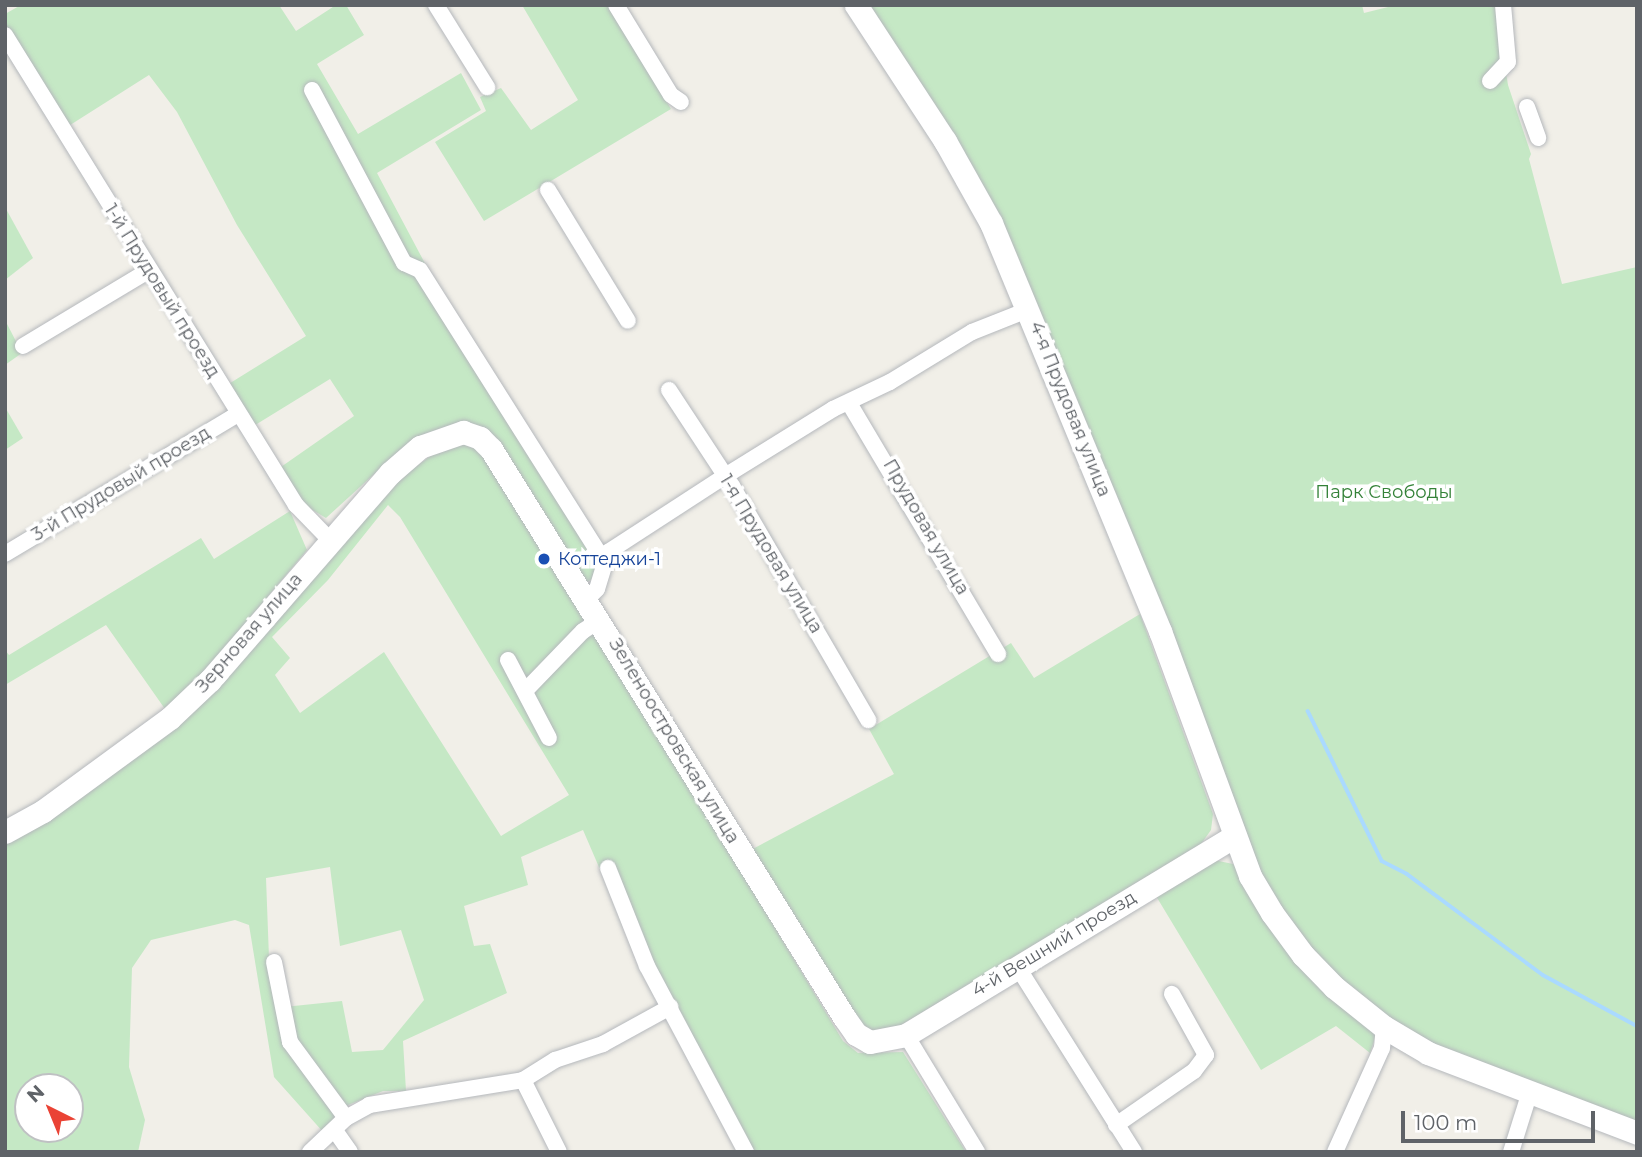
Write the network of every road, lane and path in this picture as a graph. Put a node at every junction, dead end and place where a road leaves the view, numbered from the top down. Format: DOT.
graph roads {
  1 [pos="436,5"];
  2 [pos="616,5"];
  3 [pos="856,5"];
  4 [pos="1503,5"];
  5 [pos="5,35"];
  6 [pos="1490,81"];
  7 [pos="487,87"];
  8 [pos="312,90"];
  9 [pos="681,102"];
  10 [pos="1527,107"];
  11 [pos="1538,138"];
  12 [pos="548,190"];
  13 [pos="148,271"];
  14 [pos="1030,309"];
  15 [pos="628,321"];
  16 [pos="23,346"];
  17 [pos="669,390"];
  18 [pos="849,403"];
  19 [pos="237,414"];
  20 [pos="480,438"];
  21 [pos="725,476"];
  22 [pos="329,540"];
  23 [pos="5,554"];
  24 [pos="603,560"];
  25 [pos="587,599"];
  26 [pos="600,620"];
  27 [pos="998,654"];
  28 [pos="508,660"];
  29 [pos="525,691"];
  30 [pos="868,720"];
  31 [pos="549,737"];
  32 [pos="5,832"];
  33 [pos="1234,836"];
  34 [pos="608,868"];
  35 [pos="274,962"];
  36 [pos="1017,966"];
  37 [pos="1172,994"];
  38 [pos="670,1007"];
  39 [pos="1384,1027"];
  40 [pos="906,1035"];
  41 [pos="870,1042"];
  42 [pos="523,1080"];
  43 [pos="1530,1095"];
  44 [pos="346,1118"];
  45 [pos="1116,1125"];
  46 [pos="336,1132"];
  47 [pos="1637,1133"];
  48 [pos="310,1152"];
  49 [pos="350,1152"];
  50 [pos="559,1152"];
  51 [pos="746,1152"];
  52 [pos="977,1152"];
  53 [pos="1134,1152"];
  54 [pos="1335,1152"];
  55 [pos="1511,1152"];
  1 -- 7 [label="street"];
  2 -- 9 [label="street"];
  3 -- 14 [label="street, 4-я Прудовая улица"];
  4 -- 6 [label="street"];
  5 -- 13 [label="street, 1-й Прудовый проезд"];
  8 -- 24 [label="street"];
  10 -- 11 [label="street"];
  12 -- 15 [label="street"];
  13 -- 16 [label="street"];
  13 -- 19 [label="street, 1-й Прудовый проезд"];
  14 -- 18 [label="street"];
  14 -- 33 [label="street, 4-я Прудовая улица"];
  17 -- 21 [label="street, 1-я Прудовая улица"];
  18 -- 21 [label="street"];
  18 -- 27 [label="street, Прудовая улица"];
  19 -- 22 [label="street, 1-й Прудовый проезд"];
  19 -- 23 [label="street, 3-й Прудовый проезд"];
  20 -- 22 [label="street, Зерновая улица"];
  20 -- 25 [label="street, Зеленоостровская улица"];
  21 -- 24 [label="street"];
  21 -- 30 [label="street, 1-я Прудовая улица"];
  22 -- 32 [label="street, Зерновая улица"];
  24 -- 25 [label="street"];
  25 -- 26 [label="street, Зеленоостровская улица"];
  26 -- 29 [label="street"];
  26 -- 41 [label="street, Зеленоостровская улица"];
  28 -- 29 [label="street"];
  29 -- 31 [label="street"];
  33 -- 36 [label="street, 4-й Вешний проезд"];
  33 -- 39 [label="street"];
  34 -- 38 [label="street"];
  35 -- 44 [label="street"];
  36 -- 40 [label="street, 4-й Вешний проезд"];
  36 -- 45 [label="street"];
  37 -- 45 [label="street"];
  38 -- 42 [label="street"];
  38 -- 51 [label="street"];
  39 -- 43 [label="street"];
  39 -- 54 [label="street"];
  40 -- 41 [label="street, 4-й Вешний проезд"];
  40 -- 52 [label="street"];
  42 -- 44 [label="street"];
  42 -- 50 [label="street"];
  43 -- 47 [label="street"];
  43 -- 55 [label="street"];
  44 -- 46 [label="street"];
  45 -- 53 [label="street"];
  46 -- 48 [label="street"];
  46 -- 49 [label="street"];
}
